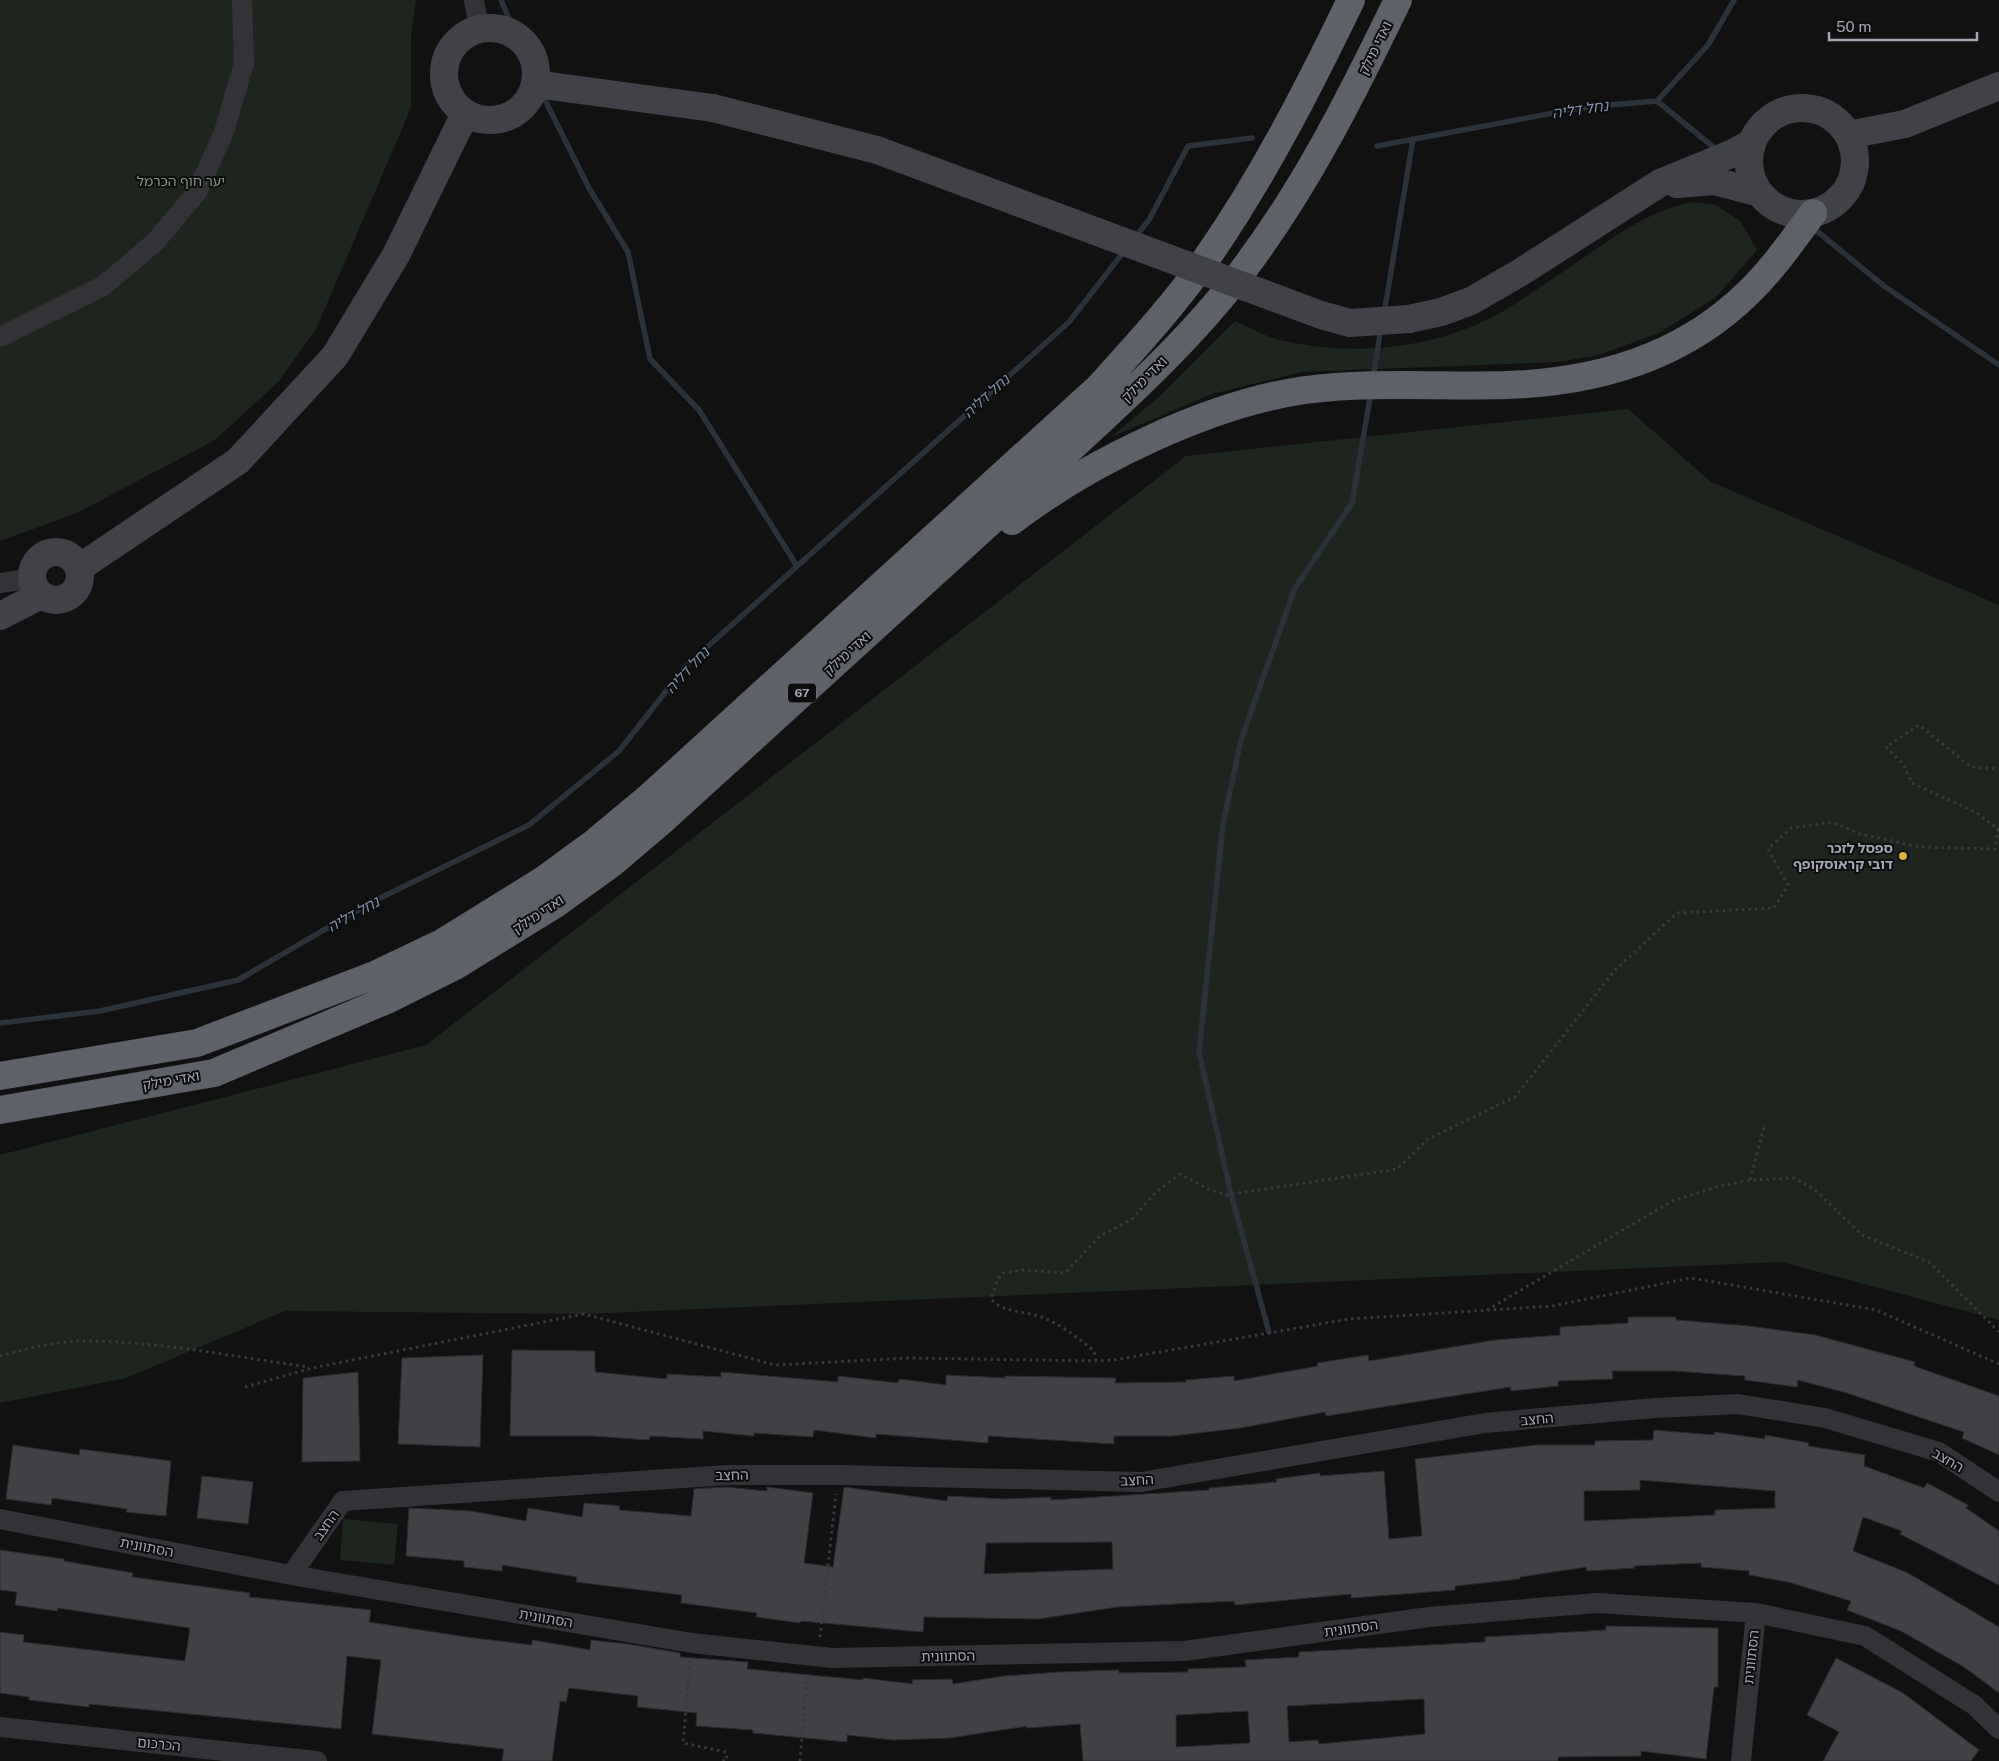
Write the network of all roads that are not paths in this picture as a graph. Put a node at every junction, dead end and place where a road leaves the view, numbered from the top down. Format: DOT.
graph roads {
  1 [pos="242,0"];
  2 [pos="474,0"];
  3 [pos="1351,0"];
  4 [pos="1398,0"];
  5 [pos="479,28"];
  6 [pos="535,84"];
  7 [pos="1999,86"];
  8 [pos="464,114"];
  9 [pos="1905,124"];
  10 [pos="1848,135"];
  11 [pos="1752,143"];
  12 [pos="1855,162"];
  13 [pos="1760,193"];
  14 [pos="1636,199"];
  15 [pos="1813,213"];
  16 [pos="0,337"];
  17 [pos="79,568"];
  18 [pos="0,583"];
  19 [pos="36,587"];
  20 [pos="0,616"];
  21 [pos="884,619"];
  22 [pos="0,1076"];
  23 [pos="0,1110"];
  24 [pos="1999,1492"];
  25 [pos="0,1519"];
  26 [pos="290,1575"];
  27 [pos="1756,1613"];
  28 [pos="0,1727"];
  29 [pos="1999,1730"];
  30 [pos="317,1761"];
  31 [pos="1741,1761"];
  1 -- 16 [label="street"];
  2 -- 5 [label="street"];
  3 -- 22 [label="highway, ואדי מילק / 67"];
  4 -- 21 [label="highway, ואדי מילק / 67"];
  5 -- 6 [label="street"];
  5 -- 8 [label="street"];
  6 -- 8 [label="street"];
  6 -- 14 [label="street, bridge"];
  7 -- 9 [label="street"];
  8 -- 17 [label="street"];
  9 -- 10 [label="street"];
  9 -- 12 [label="street"];
  10 -- 11 [label="street"];
  10 -- 12 [label="street"];
  11 -- 13 [label="street"];
  11 -- 14 [label="street"];
  12 -- 15 [label="street"];
  13 -- 14 [label="street"];
  13 -- 15 [label="street"];
  15 -- 21 [label="highway"];
  17 -- 19 [label="street"];
  17 -- 19 [label="street"];
  18 -- 19 [label="street"];
  19 -- 20 [label="street"];
  21 -- 23 [label="highway, ואדי מילק / 67"];
  24 -- 26 [label="street, החצב"];
  25 -- 26 [label="street, הסתוונית"];
  26 -- 27 [label="street, הסתוונית"];
  27 -- 29 [label="street"];
  27 -- 31 [label="street, הסתוונית"];
  28 -- 30 [label="street, הכרכום"];
}
